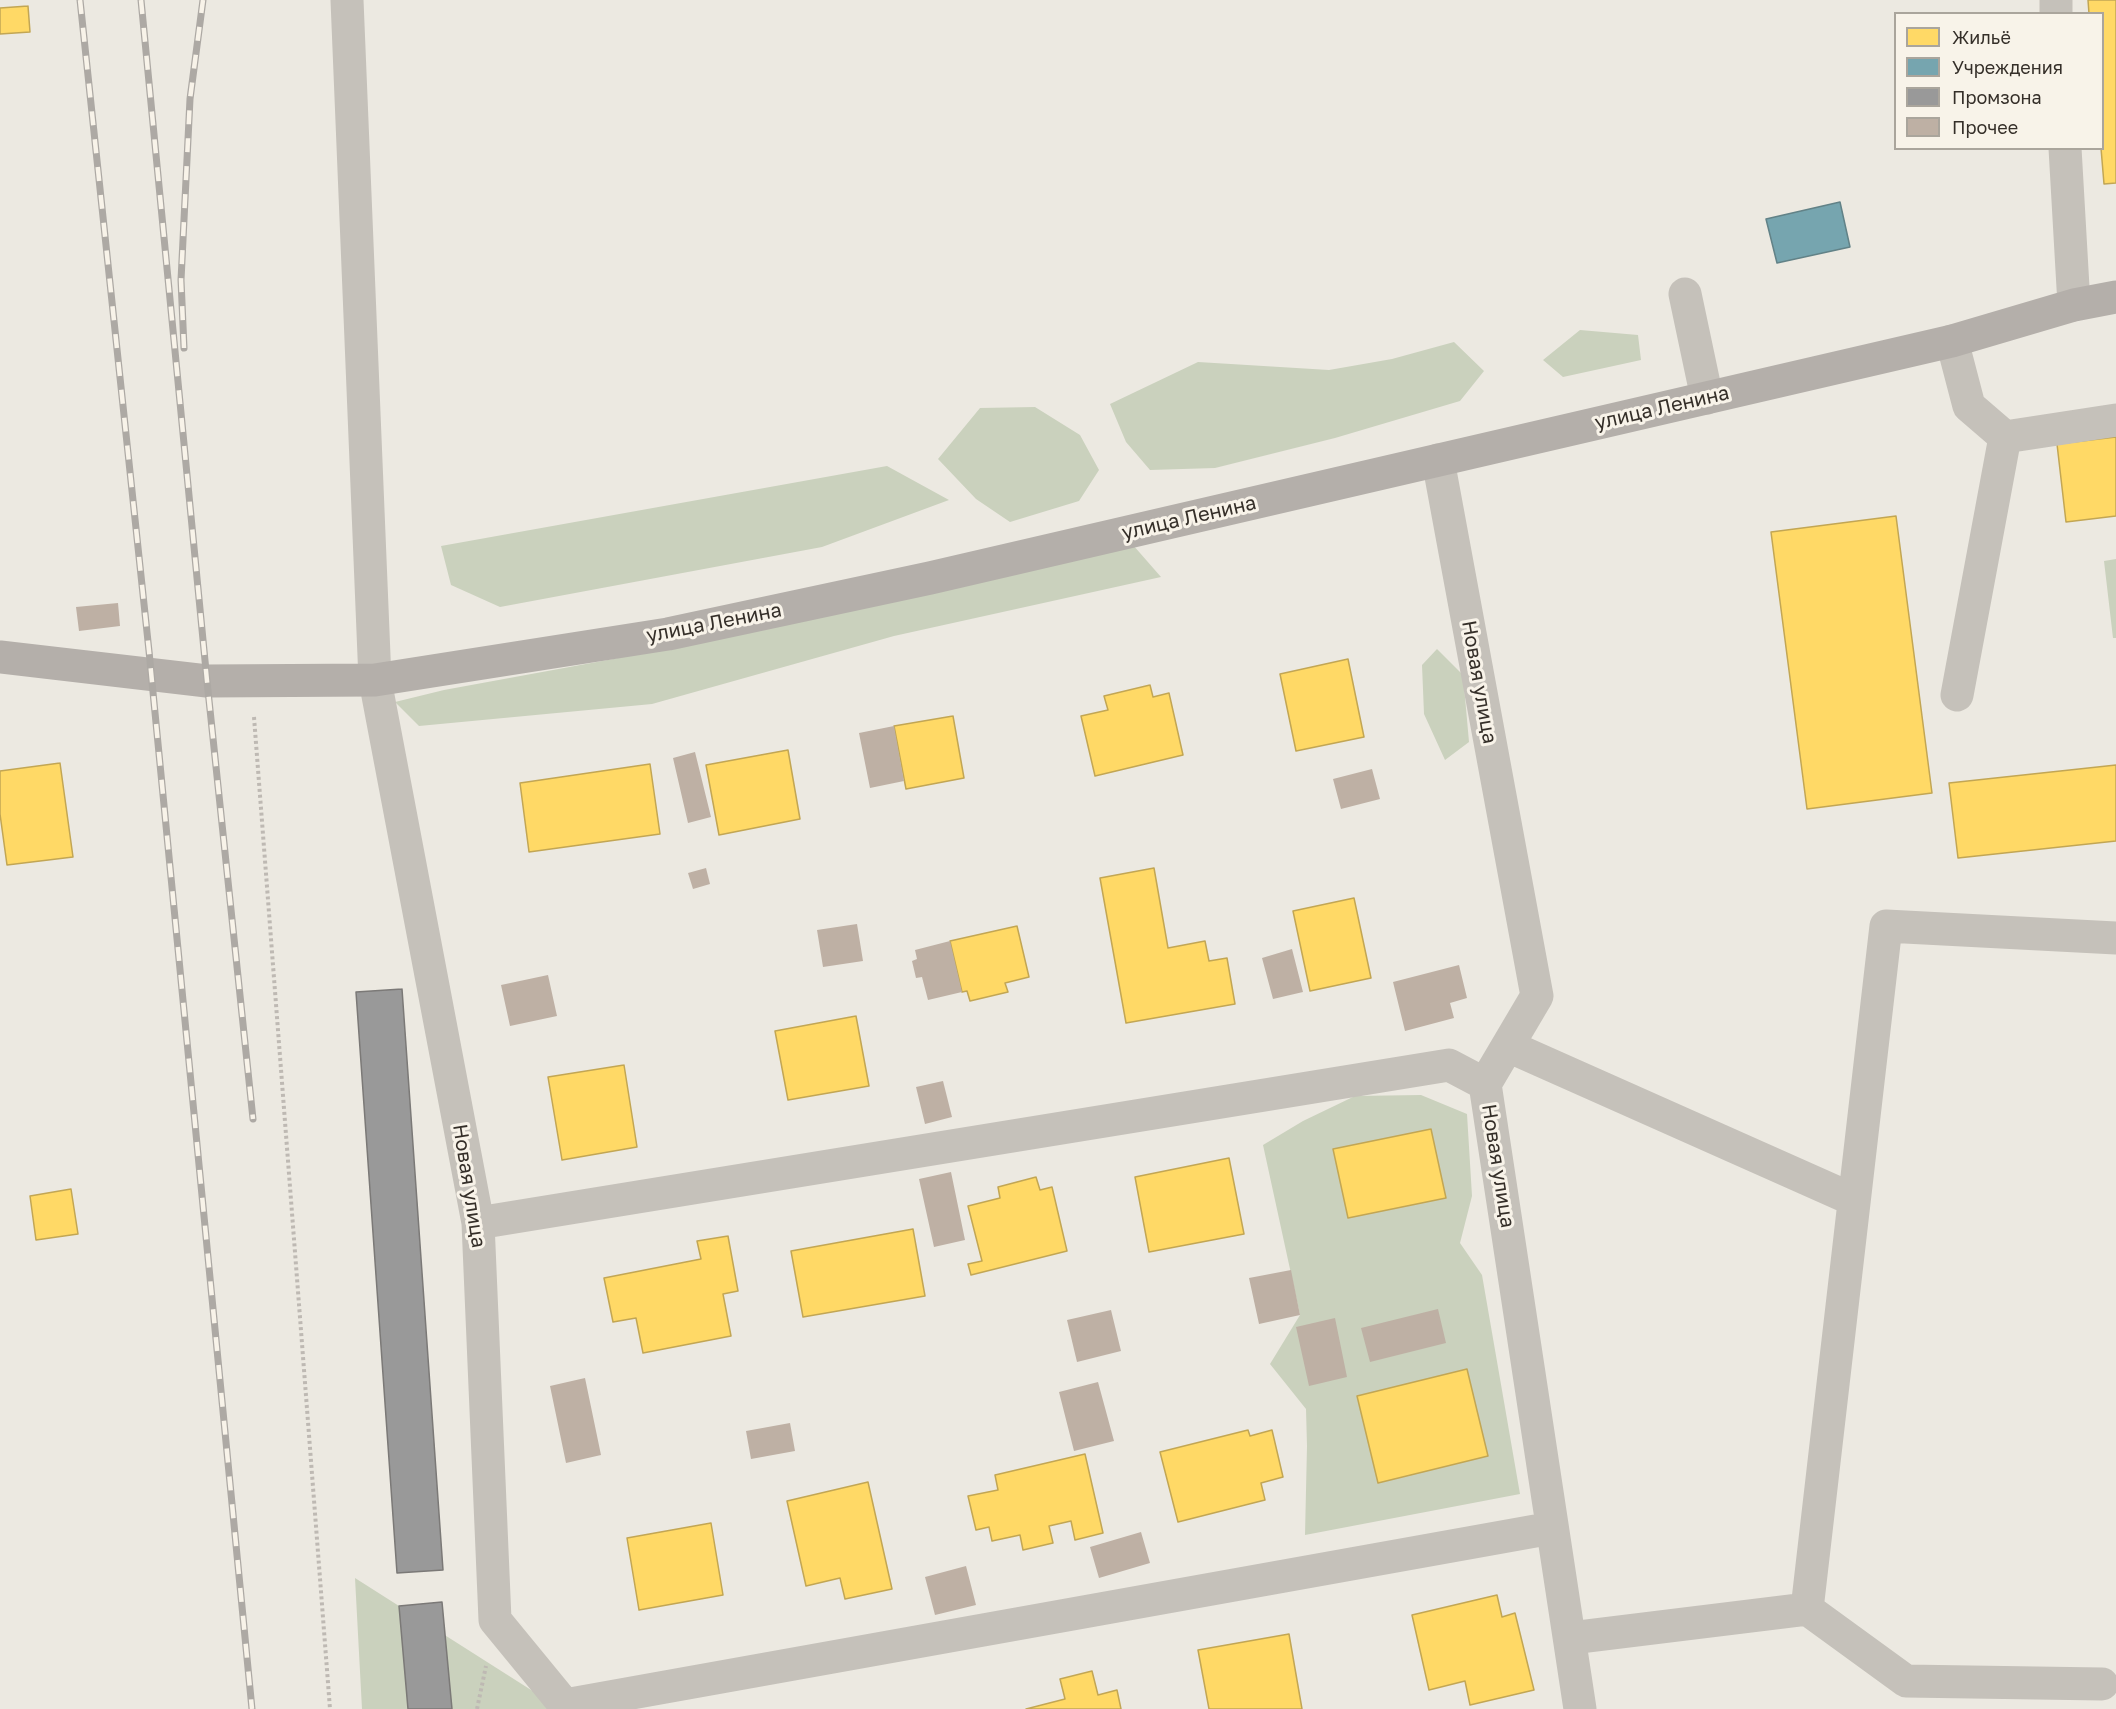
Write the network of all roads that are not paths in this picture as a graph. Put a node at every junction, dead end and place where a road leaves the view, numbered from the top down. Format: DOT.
graph roads {
  1 [pos="347,0"];
  2 [pos="2065,150"];
  3 [pos="1685,294"];
  4 [pos="2116,297"];
  5 [pos="2074,305"];
  6 [pos="1952,341"];
  7 [pos="1707,398"];
  8 [pos="2116,420"];
  9 [pos="2004,437"];
  10 [pos="1438,460"];
  11 [pos="0,657"];
  12 [pos="375,680"];
  13 [pos="1958,695"];
  14 [pos="2116,938"];
  15 [pos="1508,1046"];
  16 [pos="1485,1084"];
  17 [pos="1854,1200"];
  18 [pos="478,1223"];
  19 [pos="1552,1528"];
  20 [pos="1807,1609"];
  21 [pos="1570,1638"];
  22 [pos="2102,1684"];
  23 [pos="566,1707"];
  24 [pos="1580,1709"];
  1 -- 12 [label="street, Новая улица"];
  2 -- 5 [label="street"];
  3 -- 7 [label="street"];
  4 -- 5 [label="main road, улица Ленина"];
  5 -- 6 [label="main road, улица Ленина"];
  6 -- 7 [label="main road, улица Ленина"];
  6 -- 9 [label="street"];
  7 -- 10 [label="main road, улица Ленина"];
  8 -- 9 [label="street"];
  9 -- 13 [label="street"];
  10 -- 12 [label="main road, улица Ленина"];
  10 -- 15 [label="street, Новая улица"];
  11 -- 12 [label="main road, улица Ленина"];
  12 -- 18 [label="street, Новая улица"];
  14 -- 17 [label="street"];
  15 -- 16 [label="street, Новая улица"];
  15 -- 17 [label="street"];
  16 -- 18 [label="street"];
  16 -- 19 [label="street, Новая улица"];
  17 -- 20 [label="street"];
  18 -- 23 [label="street, Новая улица"];
  19 -- 21 [label="street, Новая улица"];
  19 -- 23 [label="street"];
  20 -- 21 [label="street"];
  20 -- 22 [label="street"];
  21 -- 24 [label="street, Новая улица"];
}
